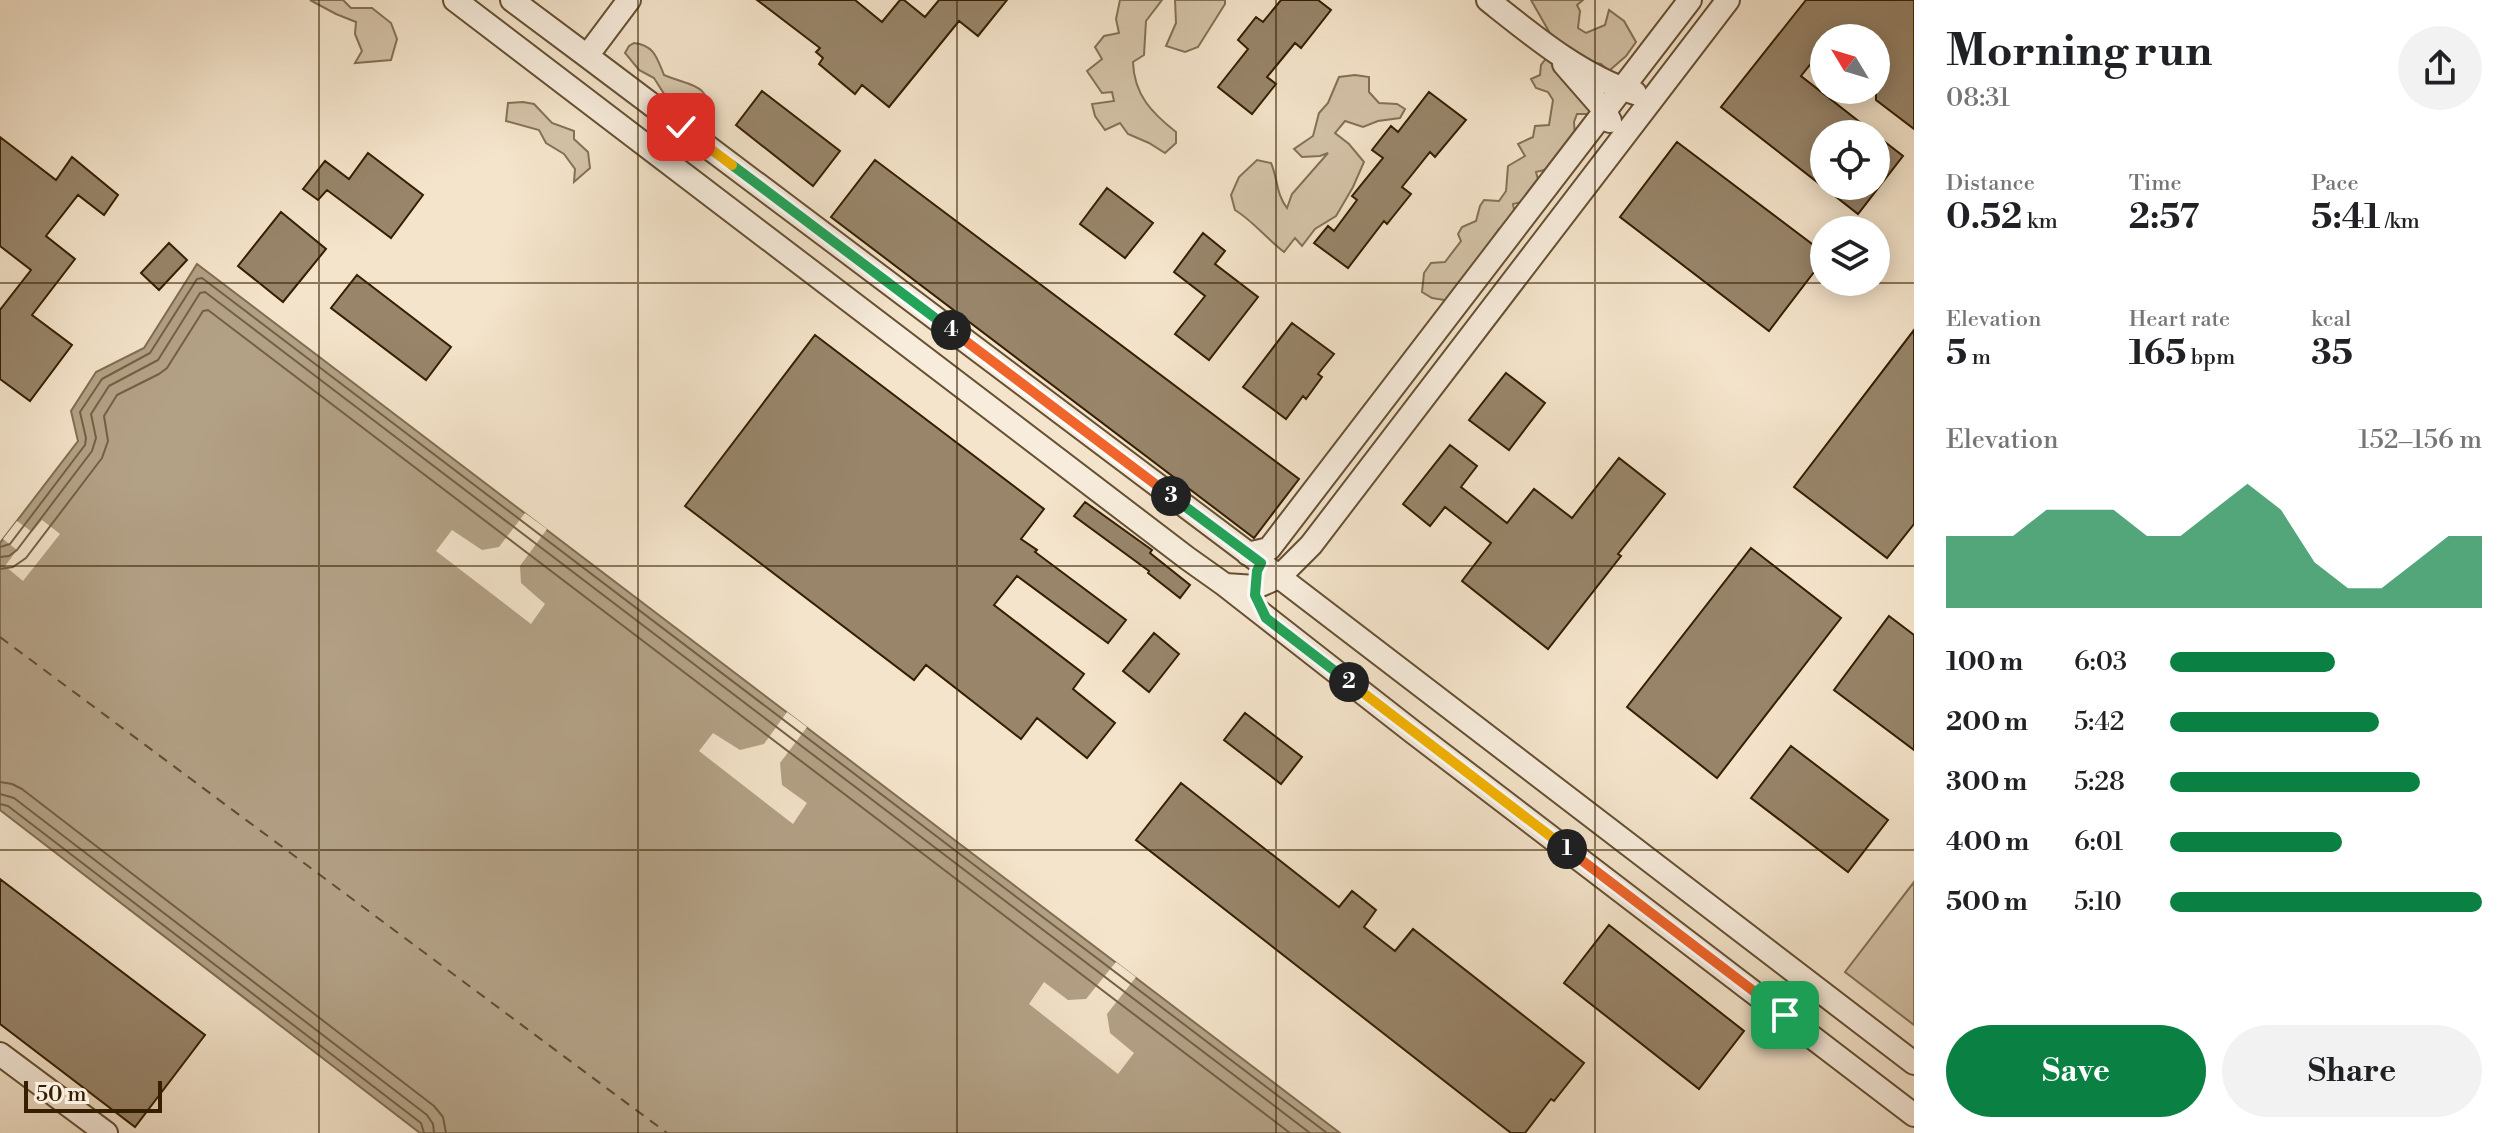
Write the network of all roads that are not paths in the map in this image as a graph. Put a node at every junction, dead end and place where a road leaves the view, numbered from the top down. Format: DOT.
graph roads {
  1 [pos="455,0"];
  2 [pos="512,0"];
  3 [pos="629,0"];
  4 [pos="1488,0"];
  5 [pos="1690,0"];
  6 [pos="1728,0"];
  7 [pos="1553,51"];
  8 [pos="587,56"];
  9 [pos="1622,89"];
  10 [pos="1652,98"];
  11 [pos="1605,111"];
  12 [pos="1620,140"];
  13 [pos="1259,555"];
  14 [pos="1279,577"];
  15 [pos="1225,585"];
  16 [pos="1256,587"];
  17 [pos="1266,618"];
  18 [pos="0,1054"];
  19 [pos="1914,1063"];
  20 [pos="1914,1115"];
  21 [pos="106,1133"];
  1 -- 15 [label="lane"];
  2 -- 8 [label="lane"];
  3 -- 8 [label="lane"];
  4 -- 7 [label="lane"];
  5 -- 9 [label="lane"];
  6 -- 10 [label="lane"];
  7 -- 9 [label="lane"];
  7 -- 11 [label="lane"];
  8 -- 13 [label="lane"];
  9 -- 10 [label="lane"];
  9 -- 11 [label="lane"];
  10 -- 12 [label="lane"];
  11 -- 12 [label="lane"];
  11 -- 13 [label="lane"];
  12 -- 14 [label="lane"];
  13 -- 14 [label="lane"];
  13 -- 16 [label="lane"];
  14 -- 16 [label="lane"];
  14 -- 19 [label="lane"];
  15 -- 16 [label="lane"];
  15 -- 17 [label="lane"];
  16 -- 17 [label="lane"];
  17 -- 20 [label="lane"];
  18 -- 21 [label="lane"];
}
